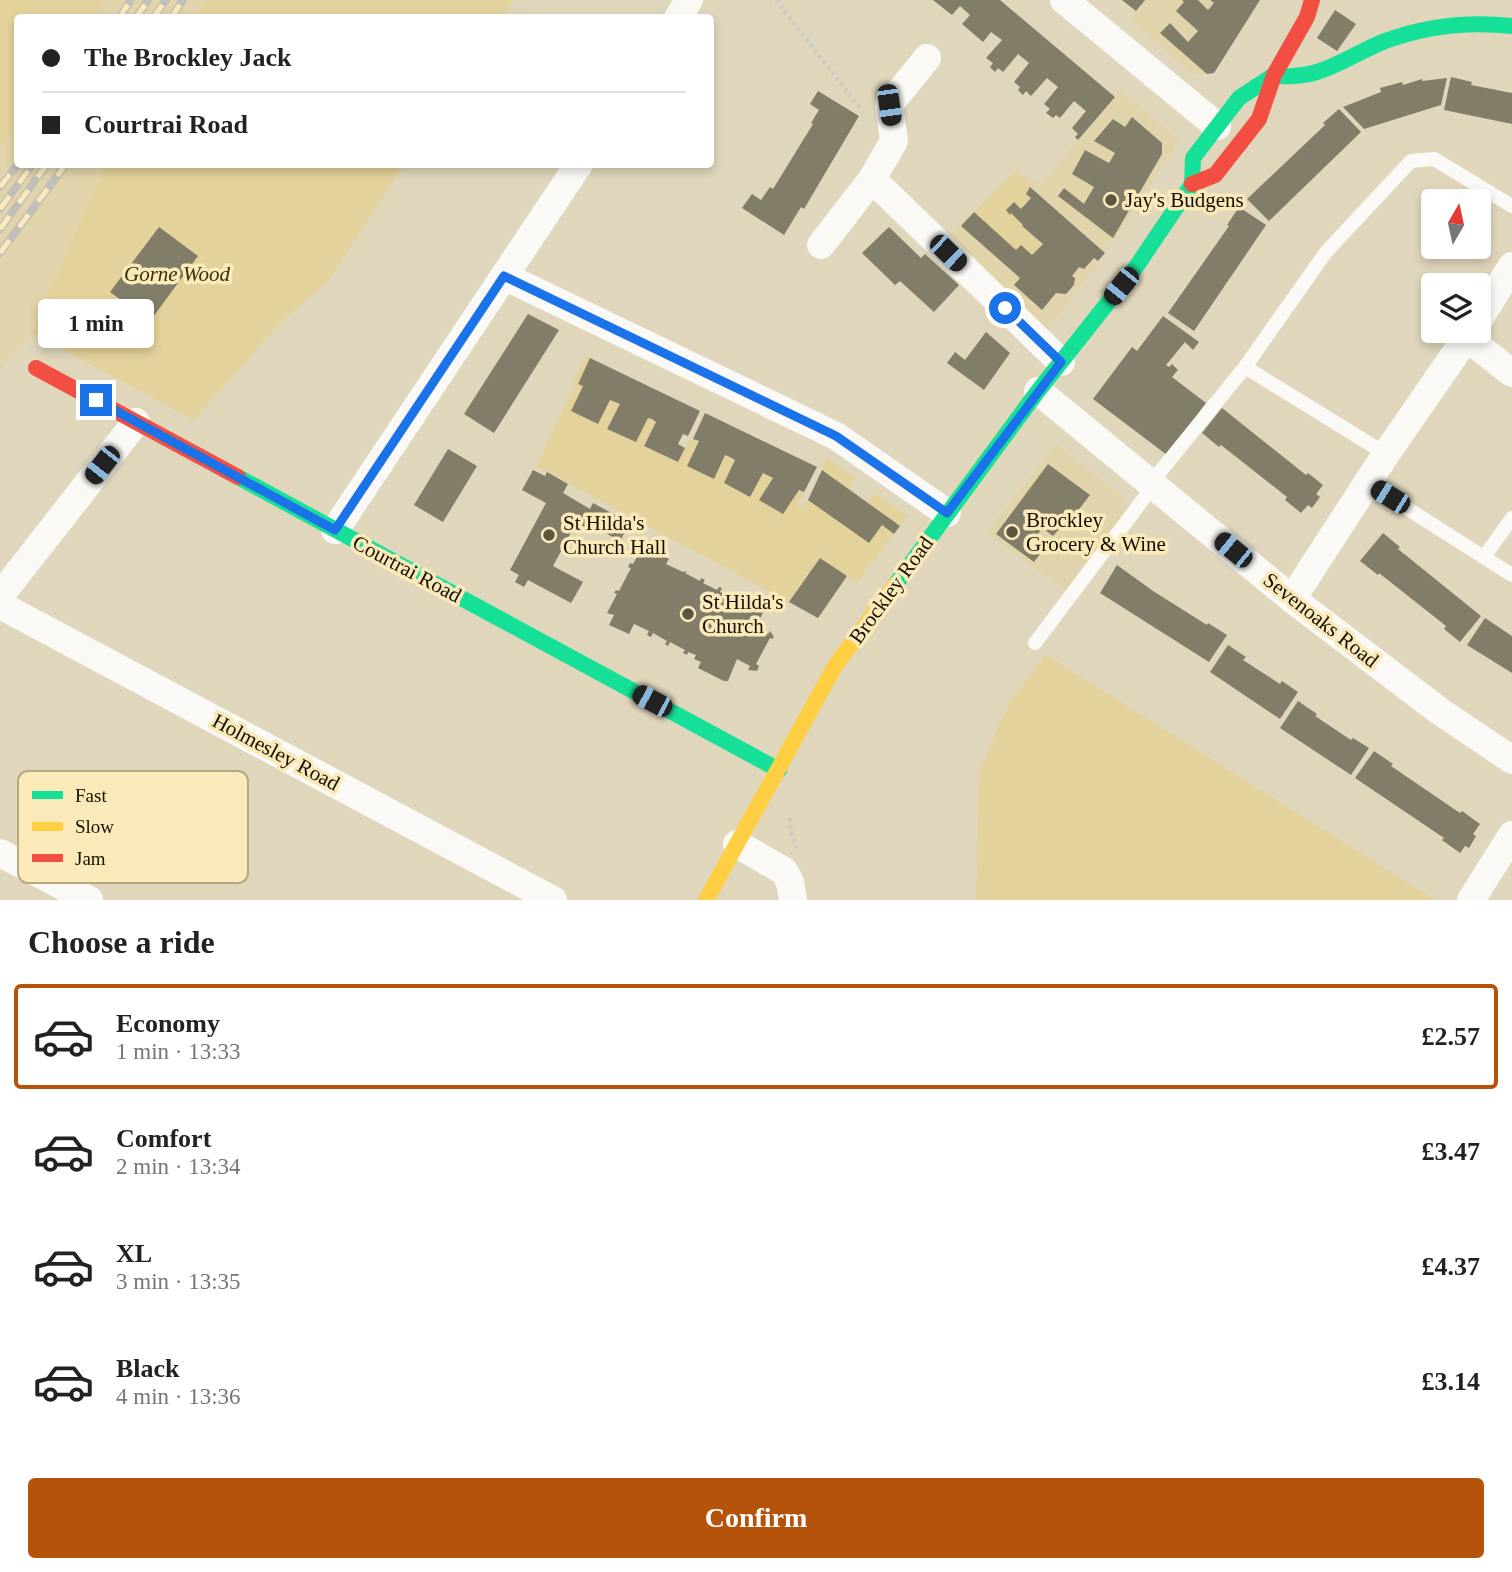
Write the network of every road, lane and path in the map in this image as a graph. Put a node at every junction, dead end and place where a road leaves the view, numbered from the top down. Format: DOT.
graph roads {
  1 [pos="776,0"];
  2 [pos="1064,0"];
  3 [pos="1312,0"];
  4 [pos="1512,26"];
  5 [pos="1272,42"];
  6 [pos="927,58"];
  7 [pos="1274,75"];
  8 [pos="1217,126"];
  9 [pos="890,148"];
  10 [pos="576,168"];
  11 [pos="872,179"];
  12 [pos="1192,184"];
  13 [pos="1512,206"];
  14 [pos="821,245"];
  15 [pos="1512,266"];
  16 [pos="504,276"];
  17 [pos="1491,299"];
  18 [pos="1462,343"];
  19 [pos="1485,343"];
  20 [pos="1061,362"];
  21 [pos="1245,367"];
  22 [pos="36,368"];
  23 [pos="1512,373"];
  24 [pos="1038,391"];
  25 [pos="136,422"];
  26 [pos="1386,454"];
  27 [pos="1367,483"];
  28 [pos="1152,484"];
  29 [pos="947,513"];
  30 [pos="1512,518"];
  31 [pos="335,530"];
  32 [pos="1484,557"];
  33 [pos="1512,575"];
  34 [pos="0,596"];
  35 [pos="1292,599"];
  36 [pos="0,605"];
  37 [pos="1035,643"];
  38 [pos="1512,760"];
  39 [pos="779,769"];
  40 [pos="769,786"];
  41 [pos="1512,835"];
  42 [pos="737,844"];
  43 [pos="0,853"];
  44 [pos="799,853"];
  45 [pos="18,863"];
  46 [pos="57,883"];
  47 [pos="89,900"];
  48 [pos="553,900"];
  49 [pos="706,900"];
  50 [pos="793,900"];
  51 [pos="1471,900"];
  1 -- 9 [label="path"];
  2 -- 8 [label="street"];
  3 -- 7 [label="main road, Brockley Road"];
  4 -- 7 [label="main road"];
  5 -- 7 [label="main road, Brockley Road"];
  6 -- 9 [label="street"];
  7 -- 8 [label="main road, Brockley Road"];
  7 -- 12 [label="main road, Brockley Road"];
  8 -- 12 [label="main road, Brockley Road"];
  9 -- 11 [label="street"];
  10 -- 16 [label="street"];
  11 -- 14 [label="street"];
  11 -- 20 [label="street"];
  12 -- 20 [label="main road, Brockley Road"];
  13 -- 21 [label="lane"];
  15 -- 17 [label="street"];
  16 -- 29 [label="street"];
  16 -- 31 [label="street"];
  18 -- 26 [label="street"];
  19 -- 23 [label="street"];
  20 -- 24 [label="main road, Brockley Road"];
  21 -- 26 [label="lane"];
  21 -- 28 [label="lane"];
  22 -- 25 [label="main road, Courtrai Road"];
  24 -- 28 [label="street, Sevenoaks Road"];
  24 -- 29 [label="main road, Brockley Road"];
  25 -- 31 [label="main road, Courtrai Road"];
  25 -- 34 [label="street"];
  26 -- 27 [label="street"];
  27 -- 32 [label="lane"];
  27 -- 35 [label="street"];
  28 -- 35 [label="street, Sevenoaks Road"];
  28 -- 37 [label="lane"];
  29 -- 39 [label="main road, Brockley Road"];
  30 -- 32 [label="lane"];
  31 -- 39 [label="main road, Courtrai Road"];
  32 -- 33 [label="lane"];
  35 -- 38 [label="street, Sevenoaks Road"];
  36 -- 48 [label="street, Holmesley Road"];
  39 -- 40 [label="main road, Brockley Road"];
  40 -- 42 [label="main road, Brockley Road"];
  40 -- 44 [label="path"];
  41 -- 51 [label="street"];
  42 -- 49 [label="main road, Brockley Road"];
  42 -- 50 [label="street"];
  43 -- 45 [label="street"];
  46 -- 47 [label="street"];
}
